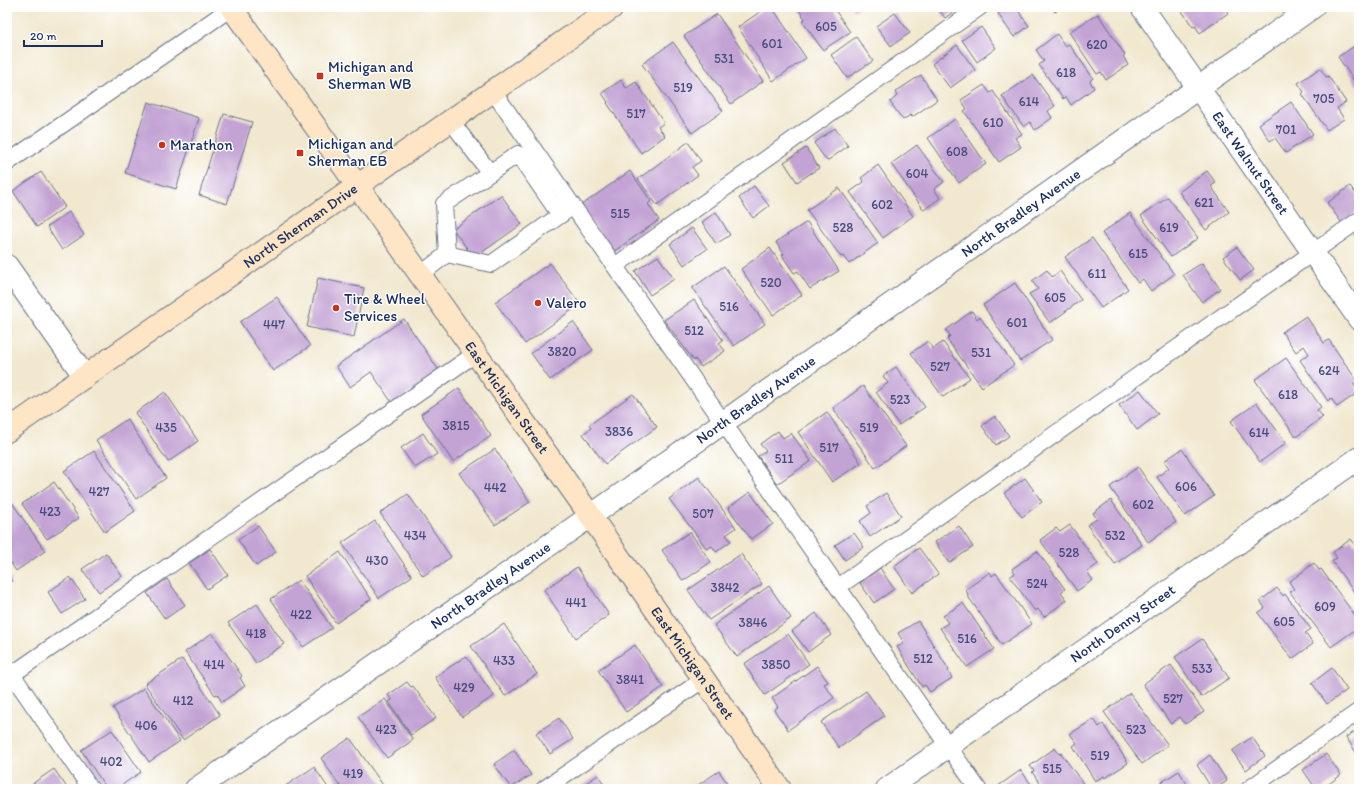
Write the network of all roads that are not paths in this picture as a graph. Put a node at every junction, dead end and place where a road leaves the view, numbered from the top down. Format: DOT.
graph roads {
  1 [pos="231,7"];
  2 [pos="613,7"];
  3 [pos="980,7"];
  4 [pos="1142,7"];
  5 [pos="1313,7"];
  6 [pos="1198,88"];
  7 [pos="493,91"];
  8 [pos="451,121"];
  9 [pos="524,150"];
  10 [pos="7,163"];
  11 [pos="490,173"];
  12 [pos="357,186"];
  13 [pos="567,211"];
  14 [pos="1359,220"];
  15 [pos="1313,253"];
  16 [pos="447,254"];
  17 [pos="7,266"];
  18 [pos="615,266"];
  19 [pos="420,275"];
  20 [pos="1359,319"];
  21 [pos="475,354"];
  22 [pos="85,377"];
  23 [pos="724,423"];
  24 [pos="7,431"];
  25 [pos="1359,458"];
  26 [pos="590,516"];
  27 [pos="838,587"];
  28 [pos="9,673"];
  29 [pos="704,679"];
  30 [pos="1359,711"];
  31 [pos="948,746"];
  32 [pos="91,789"];
  33 [pos="196,789"];
  34 [pos="544,789"];
  35 [pos="780,789"];
  36 [pos="887,789"];
  37 [pos="978,789"];
  38 [pos="1249,789"];
  1 -- 10 [label="lane"];
  1 -- 12 [label="main road, East Michigan Street"];
  2 -- 7 [label="main road, North Sherman Drive"];
  3 -- 18 [label="lane"];
  4 -- 6 [label="street, East Walnut Street"];
  5 -- 6 [label="street, North Bradley Avenue"];
  6 -- 15 [label="street, East Walnut Street"];
  6 -- 23 [label="street, North Bradley Avenue"];
  7 -- 8 [label="main road, North Sherman Drive"];
  7 -- 9 [label="lane"];
  8 -- 11 [label="lane"];
  8 -- 12 [label="main road, North Sherman Drive"];
  9 -- 11 [label="lane"];
  9 -- 13 [label="lane"];
  11 -- 16 [label="lane"];
  12 -- 19 [label="main road, East Michigan Street"];
  12 -- 22 [label="main road, North Sherman Drive"];
  13 -- 16 [label="lane"];
  13 -- 18 [label="lane"];
  14 -- 15 [label="lane"];
  15 -- 20 [label="street, East Walnut Street"];
  15 -- 27 [label="lane"];
  16 -- 19 [label="lane"];
  17 -- 22 [label="street"];
  18 -- 23 [label="lane"];
  19 -- 21 [label="main road, East Michigan Street"];
  21 -- 26 [label="main road, East Michigan Street"];
  21 -- 28 [label="lane"];
  22 -- 24 [label="main road, North Sherman Drive"];
  23 -- 26 [label="street, North Bradley Avenue"];
  23 -- 27 [label="lane"];
  25 -- 31 [label="street, North Denny Street"];
  26 -- 29 [label="main road, East Michigan Street"];
  26 -- 33 [label="street, North Bradley Avenue"];
  27 -- 31 [label="lane"];
  28 -- 32 [label="lane"];
  29 -- 34 [label="lane"];
  29 -- 35 [label="main road, East Michigan Street"];
  30 -- 38 [label="lane"];
  31 -- 36 [label="street, North Denny Street"];
  31 -- 37 [label="lane"];
}
